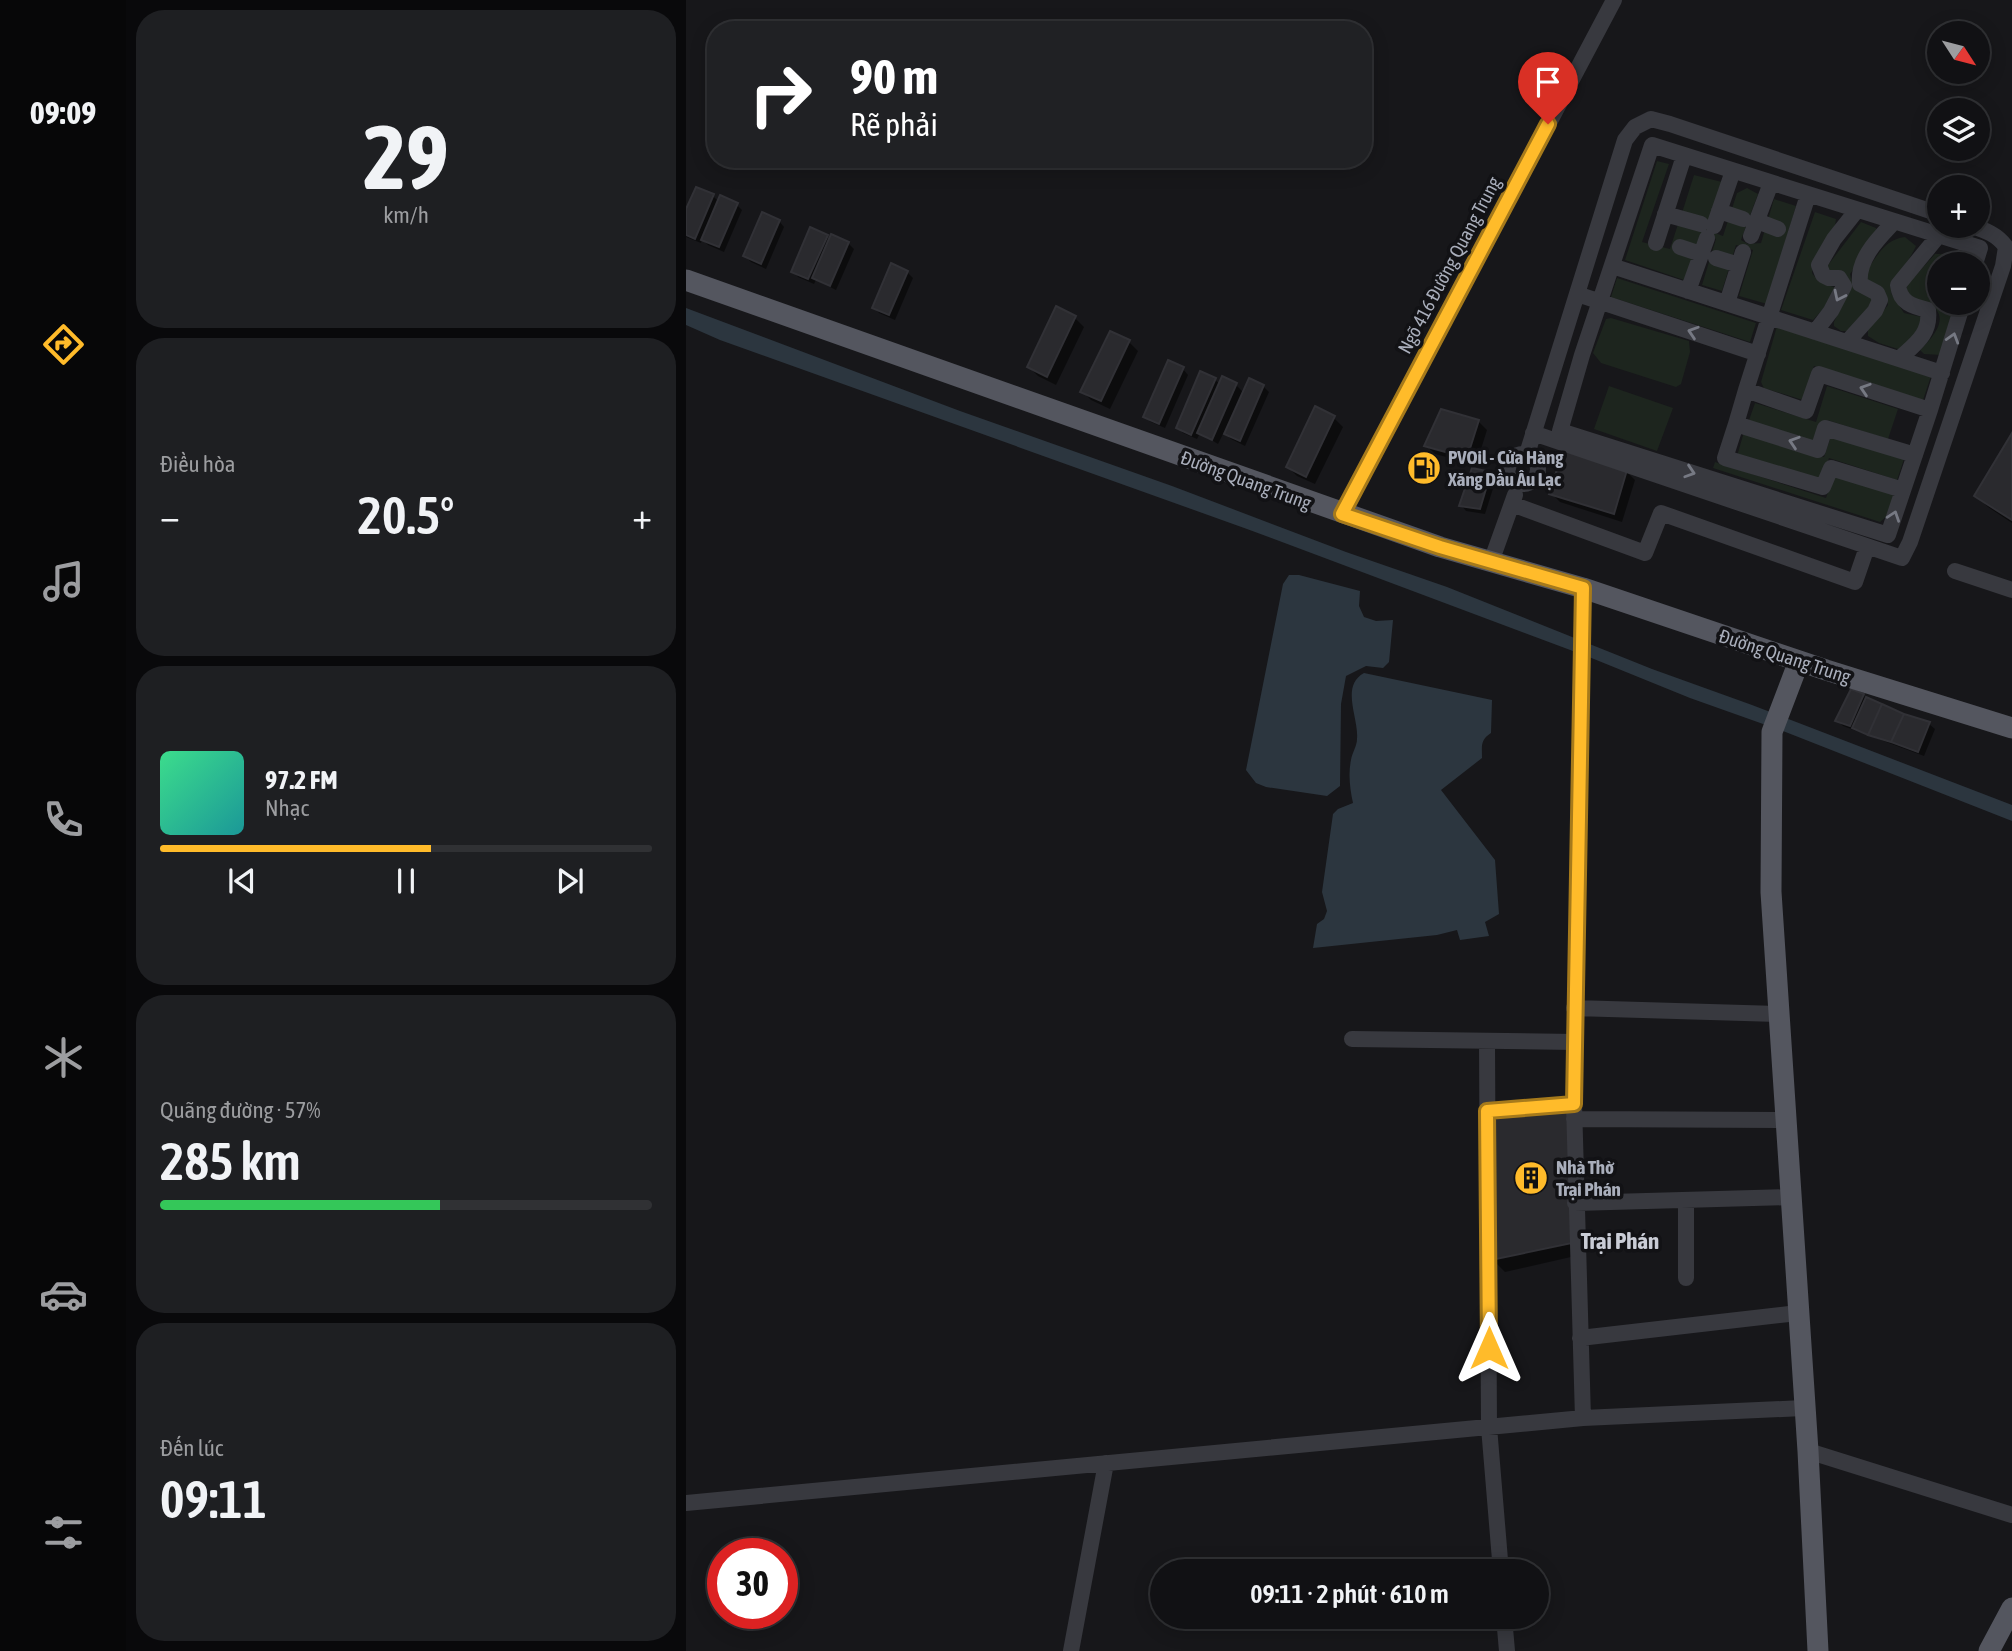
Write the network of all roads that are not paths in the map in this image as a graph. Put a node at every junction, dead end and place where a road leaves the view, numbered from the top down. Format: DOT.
graph roads {
  1 [pos="1614,0"];
  2 [pos="1684,156"];
  3 [pos="1732,171"];
  4 [pos="1771,183"];
  5 [pos="1808,195"];
  6 [pos="1857,210"];
  7 [pos="1927,210"];
  8 [pos="1665,214"];
  9 [pos="1894,222"];
  10 [pos="1710,225"];
  11 [pos="1750,225"];
  12 [pos="1778,229"];
  13 [pos="1927,232"];
  14 [pos="1990,234"];
  15 [pos="1937,238"];
  16 [pos="1948,238"];
  17 [pos="1656,243"];
  18 [pos="1680,247"];
  19 [pos="1979,252"];
  20 [pos="1709,256"];
  21 [pos="1612,267"];
  22 [pos="686,280"];
  23 [pos="1688,291"];
  24 [pos="1577,294"];
  25 [pos="1600,302"];
  26 [pos="1727,303"];
  27 [pos="1959,315"];
  28 [pos="1769,317"];
  29 [pos="1815,332"];
  30 [pos="1847,342"];
  31 [pos="1560,347"];
  32 [pos="1758,354"];
  33 [pos="1582,355"];
  34 [pos="1899,359"];
  35 [pos="1942,373"];
  36 [pos="1746,390"];
  37 [pos="1930,410"];
  38 [pos="1736,424"];
  39 [pos="1533,433"];
  40 [pos="1915,455"];
  41 [pos="1903,491"];
  42 [pos="1512,504"];
  43 [pos="1342,514"];
  44 [pos="1867,547"];
  45 [pos="1490,562"];
  46 [pos="1955,571"];
  47 [pos="1583,588"];
  48 [pos="2012,590"];
  49 [pos="1799,661"];
  50 [pos="2012,728"];
  51 [pos="1574,1008"];
  52 [pos="1778,1014"];
  53 [pos="1352,1039"];
  54 [pos="1575,1042"];
  55 [pos="1487,1043"];
  56 [pos="1487,1111"];
  57 [pos="1574,1112"];
  58 [pos="1787,1120"];
  59 [pos="1792,1197"];
  60 [pos="1686,1200"];
  61 [pos="1575,1203"];
  62 [pos="1686,1278"];
  63 [pos="1798,1313"];
  64 [pos="1580,1338"];
  65 [pos="1804,1408"];
  66 [pos="1583,1418"];
  67 [pos="1489,1427"];
  68 [pos="1808,1451"];
  69 [pos="1109,1463"];
  70 [pos="686,1503"];
  71 [pos="2012,1515"];
  72 [pos="1500,1559"];
  73 [pos="2012,1608"];
  74 [pos="1505,1629"];
  75 [pos="1071,1651"];
  76 [pos="1507,1651"];
  77 [pos="1818,1651"];
  78 [pos="1989,1651"];
  1 -- 43 [label="street, Ngõ 416 Đường Quang Trung"];
  2 -- 3 [label="street"];
  2 -- 8 [label="street"];
  2 -- 21 [label="street"];
  3 -- 4 [label="street"];
  3 -- 10 [label="street"];
  4 -- 5 [label="street"];
  4 -- 11 [label="street"];
  5 -- 6 [label="street"];
  5 -- 28 [label="street"];
  6 -- 9 [label="street"];
  6 -- 29 [label="street, one-way"];
  7 -- 24 [label="street"];
  8 -- 10 [label="street"];
  8 -- 17 [label="street"];
  9 -- 13 [label="street"];
  9 -- 30 [label="street"];
  10 -- 11 [label="street"];
  10 -- 20 [label="street"];
  11 -- 12 [label="street"];
  14 -- 44 [label="street"];
  15 -- 34 [label="street"];
  16 -- 19 [label="street"];
  18 -- 20 [label="street"];
  20 -- 23 [label="street"];
  20 -- 26 [label="street"];
  21 -- 23 [label="street"];
  21 -- 25 [label="street"];
  22 -- 43 [label="main road, Đường Quang Trung"];
  23 -- 26 [label="street"];
  24 -- 25 [label="street"];
  24 -- 31 [label="street"];
  32 -- 25 [label="street, one-way"];
  25 -- 33 [label="street"];
  26 -- 28 [label="street"];
  35 -- 27 [label="street, one-way"];
  28 -- 29 [label="street"];
  28 -- 32 [label="street"];
  29 -- 30 [label="street"];
  30 -- 34 [label="street"];
  31 -- 33 [label="street"];
  31 -- 39 [label="street"];
  32 -- 36 [label="street"];
  33 -- 41 [label="street, one-way"];
  34 -- 35 [label="street"];
  35 -- 37 [label="street"];
  37 -- 36 [label="street, one-way"];
  36 -- 38 [label="street"];
  37 -- 40 [label="street"];
  40 -- 38 [label="street, one-way"];
  38 -- 41 [label="street"];
  39 -- 42 [label="street"];
  39 -- 44 [label="street"];
  40 -- 41 [label="street"];
  42 -- 44 [label="street"];
  42 -- 45 [label="street"];
  43 -- 45 [label="main road, Đường Quang Trung"];
  45 -- 47 [label="main road, Đường Quang Trung"];
  46 -- 48 [label="street"];
  47 -- 49 [label="main road, Đường Quang Trung"];
  47 -- 51 [label="street"];
  49 -- 50 [label="main road, Đường Quang Trung"];
  49 -- 52 [label="main road"];
  51 -- 52 [label="street"];
  51 -- 54 [label="street"];
  52 -- 58 [label="main road"];
  53 -- 55 [label="street"];
  54 -- 55 [label="street"];
  54 -- 57 [label="street"];
  55 -- 56 [label="street"];
  56 -- 57 [label="street"];
  56 -- 67 [label="street"];
  57 -- 58 [label="street"];
  57 -- 61 [label="street"];
  58 -- 59 [label="main road"];
  59 -- 60 [label="street"];
  59 -- 63 [label="main road"];
  60 -- 61 [label="street"];
  60 -- 62 [label="street"];
  61 -- 64 [label="street"];
  63 -- 64 [label="street"];
  63 -- 65 [label="main road"];
  64 -- 66 [label="street"];
  65 -- 66 [label="street"];
  65 -- 68 [label="main road"];
  66 -- 67 [label="street"];
  67 -- 69 [label="street"];
  67 -- 72 [label="street"];
  68 -- 71 [label="street"];
  68 -- 77 [label="main road"];
  69 -- 70 [label="street"];
  69 -- 75 [label="street"];
  73 -- 78 [label="main road"];
  74 -- 76 [label="street"];
}
